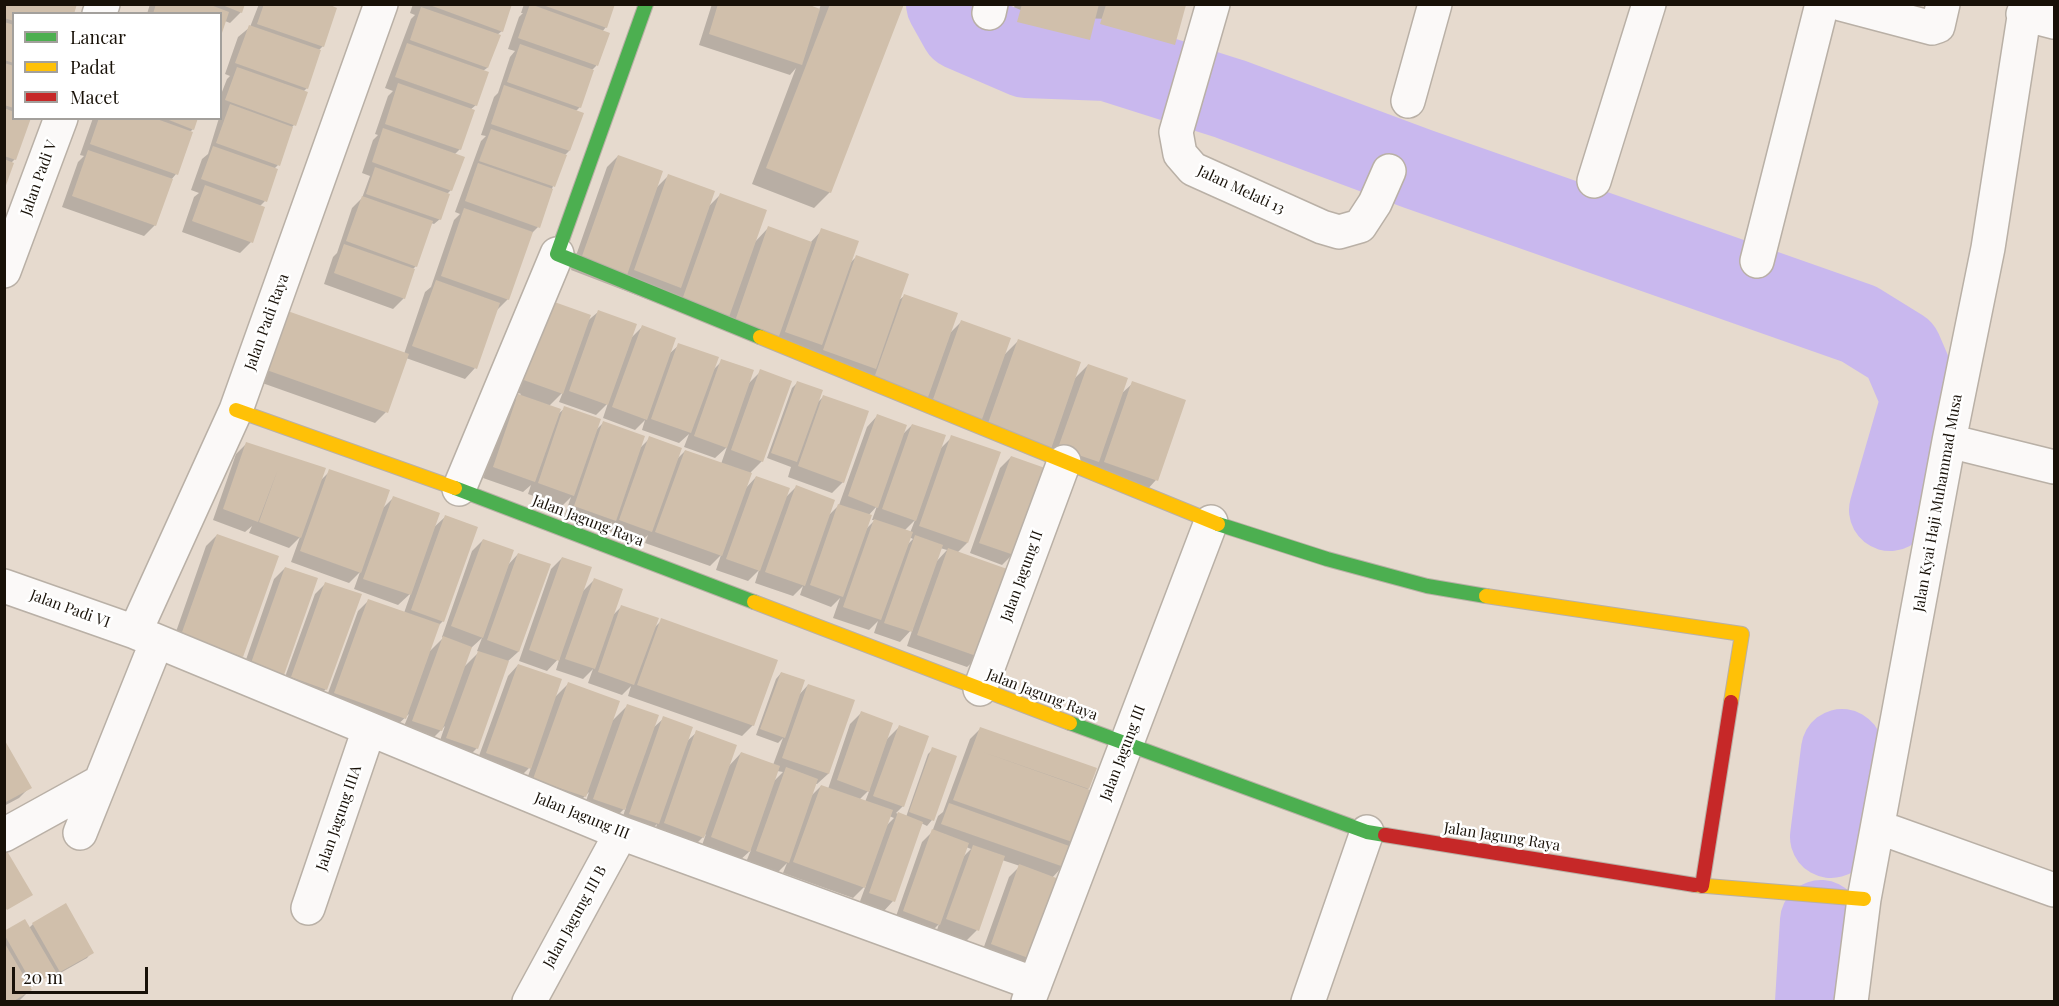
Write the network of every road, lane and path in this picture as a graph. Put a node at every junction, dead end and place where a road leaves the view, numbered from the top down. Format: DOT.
graph roads {
  1 [pos="381,4"];
  2 [pos="646,4"];
  3 [pos="1213,4"];
  4 [pos="1435,4"];
  5 [pos="1649,4"];
  6 [pos="1822,4"];
  7 [pos="1841,4"];
  8 [pos="1943,4"];
  9 [pos="2025,10"];
  10 [pos="2055,22"];
  11 [pos="1408,101"];
  12 [pos="60,120"];
  13 [pos="1389,171"];
  14 [pos="1594,181"];
  15 [pos="557,254"];
  16 [pos="1756,261"];
  17 [pos="4,271"];
  18 [pos="236,410"];
  19 [pos="1949,441"];
  20 [pos="1064,462"];
  21 [pos="2055,468"];
  22 [pos="459,489"];
  23 [pos="1211,522"];
  24 [pos="4,586"];
  25 [pos="146,637"];
  26 [pos="980,689"];
  27 [pos="369,729"];
  28 [pos="1127,746"];
  29 [pos="100,782"];
  30 [pos="1878,827"];
  31 [pos="1367,832"];
  32 [pos="80,833"];
  33 [pos="621,833"];
  34 [pos="4,835"];
  35 [pos="1702,886"];
  36 [pos="2055,890"];
  37 [pos="1864,899"];
  38 [pos="308,908"];
  39 [pos="1032,993"];
  40 [pos="529,1002"];
  41 [pos="1308,1002"];
  42 [pos="1851,1002"];
  1 -- 18 [label="street, Jalan Padi Raya"];
  2 -- 15 [label="street"];
  3 -- 13 [label="street, Jalan Melati 13"];
  4 -- 11 [label="street"];
  5 -- 14 [label="street"];
  6 -- 16 [label="street"];
  7 -- 8 [label="street"];
  9 -- 10 [label="street"];
  9 -- 19 [label="street, Jalan Kyai Haji Muhammad Musa"];
  12 -- 17 [label="street, Jalan Padi V"];
  15 -- 20 [label="street"];
  15 -- 22 [label="street"];
  18 -- 22 [label="street, Jalan Jagung Raya"];
  18 -- 25 [label="street, Jalan Padi Raya"];
  19 -- 21 [label="street"];
  19 -- 30 [label="street, Jalan Kyai Haji Muhammad Musa"];
  20 -- 23 [label="street"];
  20 -- 26 [label="street, Jalan Jagung II"];
  22 -- 26 [label="street, Jalan Jagung Raya"];
  23 -- 28 [label="street, Jalan Jagung III"];
  23 -- 35 [label="street"];
  24 -- 25 [label="street, Jalan Padi VI"];
  25 -- 27 [label="street, Jalan Jagung III"];
  25 -- 29 [label="street, Jalan Padi Raya"];
  26 -- 28 [label="street, Jalan Jagung Raya"];
  27 -- 33 [label="street, Jalan Jagung III"];
  27 -- 38 [label="street, Jalan Jagung IIIA"];
  28 -- 31 [label="street, Jalan Jagung Raya"];
  28 -- 39 [label="street, Jalan Jagung III"];
  29 -- 32 [label="street, Jalan Padi Raya"];
  29 -- 34 [label="street"];
  30 -- 36 [label="street"];
  30 -- 37 [label="street, Jalan Kyai Haji Muhammad Musa"];
  31 -- 35 [label="street, Jalan Jagung Raya"];
  31 -- 41 [label="street"];
  33 -- 39 [label="street, Jalan Jagung III"];
  33 -- 40 [label="street, Jalan Jagung III B"];
  35 -- 37 [label="street, Jalan Jagung Raya"];
  37 -- 42 [label="street, Jalan Kyai Haji Muhammad Musa"];
}
